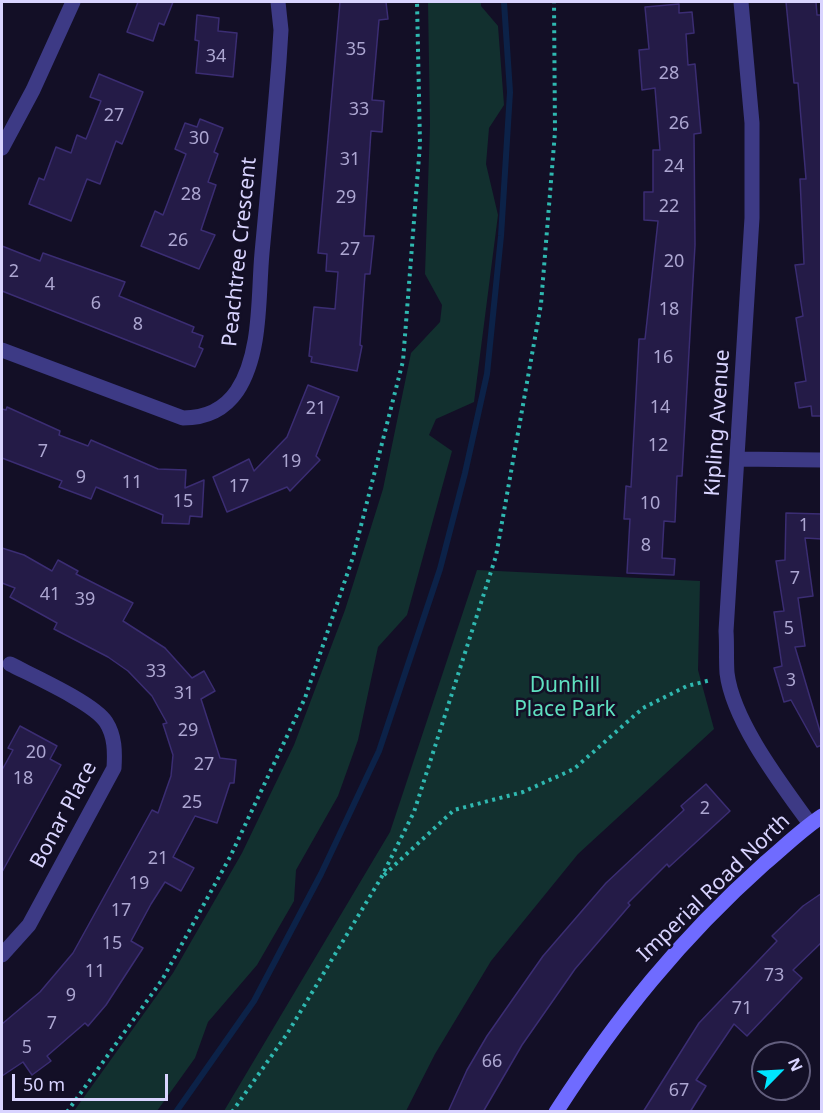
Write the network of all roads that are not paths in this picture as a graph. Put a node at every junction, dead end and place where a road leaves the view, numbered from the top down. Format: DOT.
graph roads {
  1 [pos="74,2"];
  2 [pos="278,2"];
  3 [pos="741,2"];
  4 [pos="2,148"];
  5 [pos="2,350"];
  6 [pos="737,459"];
  7 [pos="822,460"];
  8 [pos="4,663"];
  9 [pos="816,820"];
  10 [pos="2,955"];
  11 [pos="556,1112"];
  1 -- 4 [label="street"];
  2 -- 5 [label="street, Peachtree Crescent"];
  3 -- 6 [label="street, Kipling Avenue"];
  6 -- 7 [label="street"];
  6 -- 9 [label="street, Kipling Avenue"];
  8 -- 10 [label="street, Bonar Place"];
  9 -- 11 [label="street, Imperial Road North"];
}
